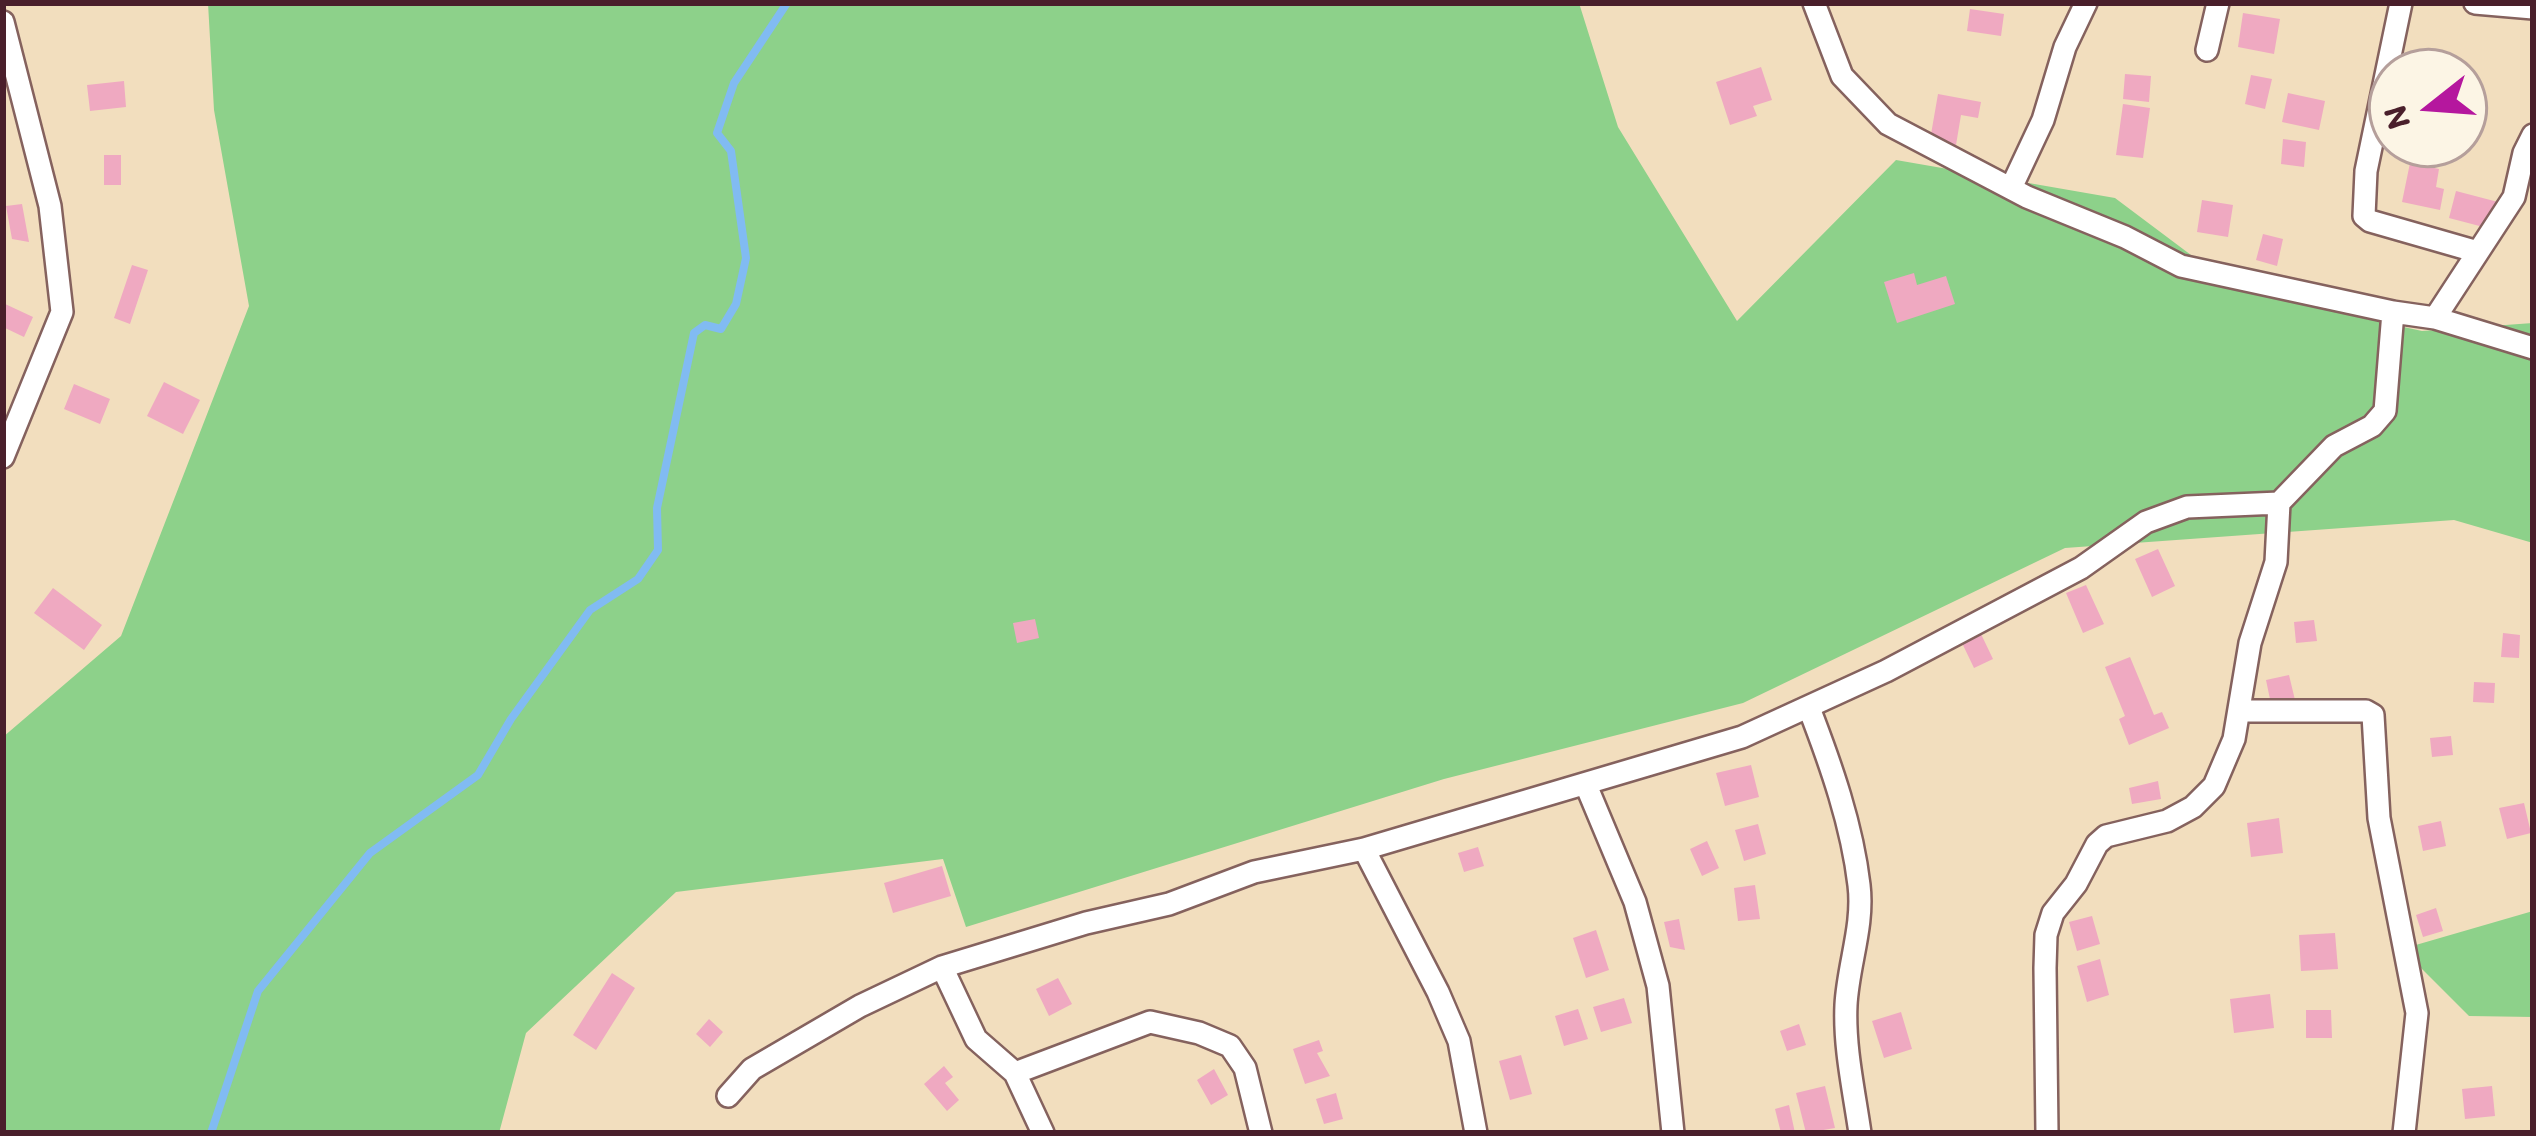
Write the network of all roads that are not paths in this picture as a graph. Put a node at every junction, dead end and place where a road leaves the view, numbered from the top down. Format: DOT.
graph roads {
  1 [pos="1814,3"];
  2 [pos="2086,3"];
  3 [pos="2218,3"];
  4 [pos="2402,3"];
  5 [pos="2475,3"];
  6 [pos="2533,8"];
  7 [pos="3,22"];
  8 [pos="2207,50"];
  9 [pos="2533,135"];
  10 [pos="2011,188"];
  11 [pos="2478,252"];
  12 [pos="2393,313"];
  13 [pos="2435,318"];
  14 [pos="2533,348"];
  15 [pos="3,458"];
  16 [pos="2279,503"];
  17 [pos="1809,708"];
  18 [pos="2239,711"];
  19 [pos="1586,785"];
  20 [pos="1364,849"];
  21 [pos="942,967"];
  22 [pos="1015,1073"];
  23 [pos="728,1096"];
  24 [pos="1039,1131"];
  25 [pos="1261,1133"];
  26 [pos="1476,1133"];
  27 [pos="1673,1133"];
  28 [pos="1860,1133"];
  29 [pos="2047,1133"];
  30 [pos="2404,1133"];
  1 -- 10 [label="street"];
  2 -- 10 [label="street"];
  3 -- 8 [label="street"];
  4 -- 11 [label="street"];
  5 -- 6 [label="street"];
  7 -- 15 [label="street"];
  9 -- 11 [label="street"];
  10 -- 12 [label="street"];
  11 -- 13 [label="street"];
  12 -- 13 [label="street"];
  12 -- 16 [label="street"];
  13 -- 14 [label="street"];
  16 -- 17 [label="street"];
  16 -- 18 [label="street"];
  17 -- 19 [label="street"];
  17 -- 28 [label="street"];
  18 -- 29 [label="street"];
  18 -- 30 [label="street"];
  19 -- 20 [label="street"];
  19 -- 27 [label="street"];
  20 -- 21 [label="street"];
  20 -- 26 [label="street"];
  21 -- 22 [label="street"];
  21 -- 23 [label="street"];
  22 -- 24 [label="street"];
  22 -- 25 [label="street"];
}
